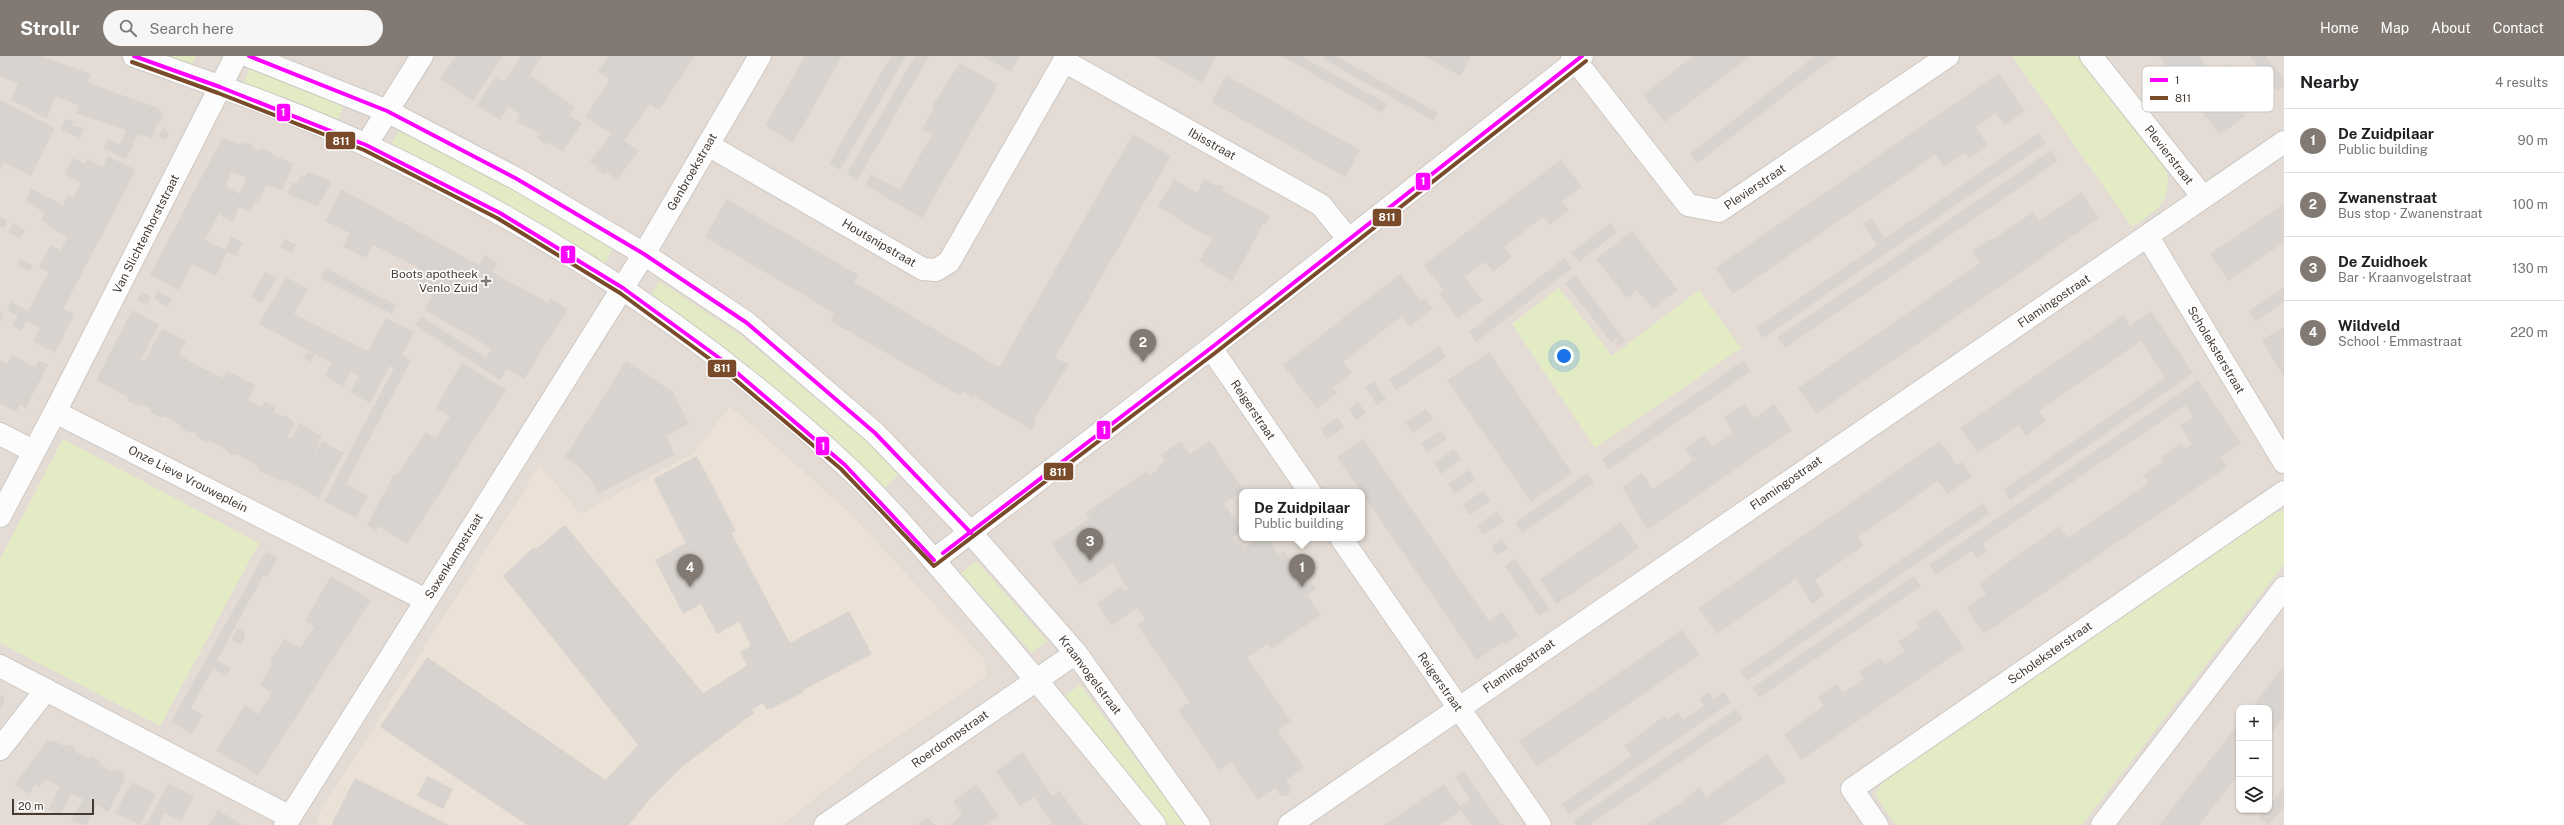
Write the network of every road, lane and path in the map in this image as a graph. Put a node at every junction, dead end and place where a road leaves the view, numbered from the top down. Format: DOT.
graph roads {
  1 [pos="134,56"];
  2 [pos="236,56"];
  3 [pos="250,56"];
  4 [pos="422,56"];
  5 [pos="760,56"];
  6 [pos="1948,56"];
  7 [pos="2091,56"];
  8 [pos="1065,58"];
  9 [pos="1577,58"];
  10 [pos="220,87"];
  11 [pos="387,111"];
  12 [pos="2284,142"];
  13 [pos="366,145"];
  14 [pos="708,145"];
  15 [pos="2203,197"];
  16 [pos="2148,237"];
  17 [pos="1349,240"];
  18 [pos="644,254"];
  19 [pos="622,288"];
  20 [pos="1211,348"];
  21 [pos="55,412"];
  22 [pos="0,434"];
  23 [pos="33,451"];
  24 [pos="2284,462"];
  25 [pos="1308,489"];
  26 [pos="2284,492"];
  27 [pos="0,516"];
  28 [pos="971,533"];
  29 [pos="1343,541"];
  30 [pos="934,560"];
  31 [pos="2284,588"];
  32 [pos="426,600"];
  33 [pos="1076,653"];
  34 [pos="0,666"];
  35 [pos="1037,679"];
  36 [pos="46,690"];
  37 [pos="1458,709"];
  38 [pos="0,749"];
  39 [pos="288,821"];
  40 [pos="825,825"];
  41 [pos="1155,825"];
  42 [pos="1199,825"];
  43 [pos="1289,825"];
  44 [pos="1540,825"];
  45 [pos="1877,825"];
  46 [pos="2102,825"];
  1 -- 10 [label="street"];
  2 -- 10 [label="street, Van Slichtenhorststraat"];
  3 -- 11 [label="street, Kraanvogelstraat"];
  4 -- 11 [label="street"];
  5 -- 14 [label="street, Genbroekstraat"];
  6 -- 9 [label="street, Plevierstraat"];
  7 -- 15 [label="street, Plevierstraat"];
  8 -- 14 [label="street, Houtsnipstraat"];
  8 -- 17 [label="street, Ibisstraat"];
  9 -- 17 [label="street"];
  10 -- 13 [label="street"];
  10 -- 21 [label="street, Van Slichtenhorststraat"];
  11 -- 13 [label="street"];
  11 -- 18 [label="street, Kraanvogelstraat"];
  12 -- 15 [label="street, Flamingostraat"];
  13 -- 19 [label="street"];
  14 -- 18 [label="street, Genbroekstraat"];
  15 -- 16 [label="street, Flamingostraat"];
  16 -- 24 [label="street, Scholeksterstraat"];
  16 -- 37 [label="street, Flamingostraat"];
  17 -- 20 [label="street"];
  18 -- 19 [label="street, Genbroekstraat"];
  18 -- 28 [label="street, Kraanvogelstraat"];
  19 -- 30 [label="street"];
  19 -- 32 [label="street, Saxenkampstraat"];
  20 -- 25 [label="street, Reigerstraat"];
  20 -- 28 [label="street"];
  21 -- 23 [label="street"];
  21 -- 32 [label="street, Onze Lieve Vrouweplein"];
  22 -- 23 [label="street"];
  23 -- 27 [label="street"];
  26 -- 45 [label="street, Scholeksterstraat"];
  28 -- 30 [label="street"];
  28 -- 33 [label="street, Kraanvogelstraat"];
  29 -- 37 [label="street, Reigerstraat"];
  30 -- 35 [label="street"];
  31 -- 46 [label="street"];
  32 -- 39 [label="street, Saxenkampstraat"];
  33 -- 35 [label="street, Roerdompstraat"];
  33 -- 42 [label="street, Kraanvogelstraat"];
  34 -- 36 [label="street"];
  35 -- 40 [label="street, Roerdompstraat"];
  35 -- 41 [label="street"];
  36 -- 38 [label="street"];
  36 -- 39 [label="street"];
  37 -- 43 [label="street, Flamingostraat"];
  37 -- 44 [label="street, Reigerstraat"];
}
